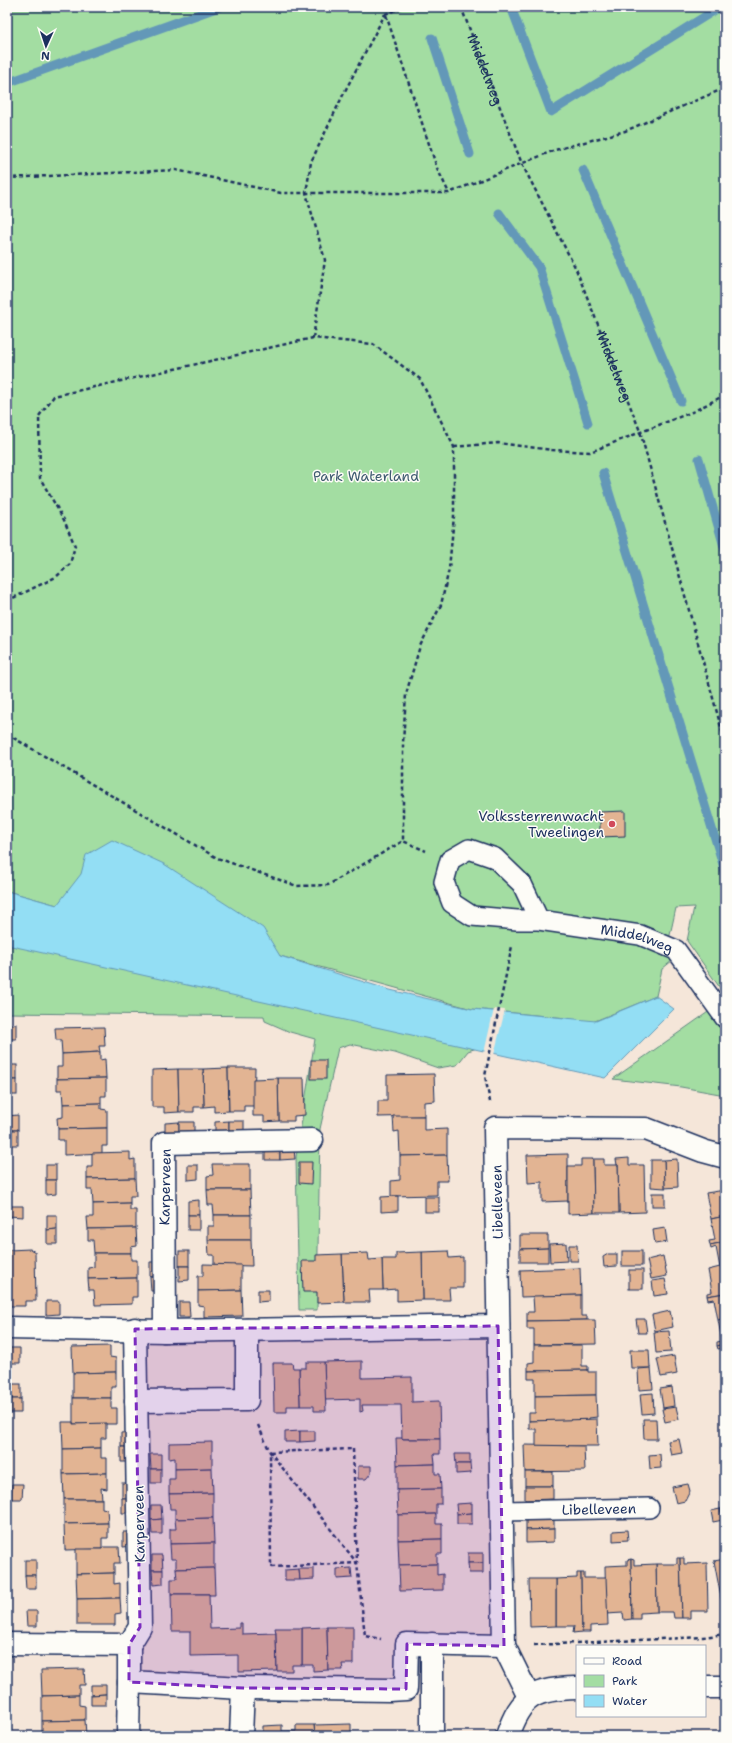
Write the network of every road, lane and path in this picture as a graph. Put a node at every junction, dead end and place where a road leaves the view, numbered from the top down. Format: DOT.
graph roads {
  1 [pos="405,7"];
  2 [pos="461,7"];
  3 [pos="386,14"];
  4 [pos="725,88"];
  5 [pos="522,164"];
  6 [pos="7,178"];
  7 [pos="449,193"];
  8 [pos="306,194"];
  9 [pos="313,338"];
  10 [pos="725,395"];
  11 [pos="640,431"];
  12 [pos="454,446"];
  13 [pos="7,601"];
  14 [pos="7,734"];
  15 [pos="725,742"];
  16 [pos="403,841"];
  17 [pos="450,860"];
  18 [pos="517,920"];
  19 [pos="539,920"];
  20 [pos="725,1018"];
  21 [pos="485,1076"];
  22 [pos="312,1140"];
  23 [pos="725,1156"];
  24 [pos="498,1326"];
  25 [pos="7,1328"];
  26 [pos="135,1329"];
  27 [pos="247,1330"];
  28 [pos="165,1331"];
  29 [pos="247,1400"];
  30 [pos="136,1401"];
  31 [pos="270,1452"];
  32 [pos="649,1508"];
  33 [pos="501,1511"];
  34 [pos="357,1563"];
  35 [pos="725,1634"];
  36 [pos="7,1644"];
  37 [pos="408,1644"];
  38 [pos="432,1644"];
  39 [pos="129,1645"];
  40 [pos="504,1646"];
  41 [pos="129,1682"];
  42 [pos="706,1687"];
  43 [pos="725,1687"];
  44 [pos="243,1688"];
  45 [pos="576,1688"];
  46 [pos="529,1697"];
  47 [pos="128,1736"];
  48 [pos="241,1736"];
  49 [pos="432,1736"];
  50 [pos="507,1736"];
  1 -- 3 [label="path"];
  2 -- 5 [label="path, Middelweg"];
  3 -- 7 [label="path"];
  3 -- 8 [label="path"];
  4 -- 5 [label="path"];
  5 -- 7 [label="path"];
  5 -- 11 [label="path, Middelweg"];
  6 -- 8 [label="path"];
  7 -- 8 [label="path"];
  8 -- 9 [label="path"];
  9 -- 12 [label="path"];
  9 -- 13 [label="path"];
  10 -- 11 [label="path"];
  11 -- 12 [label="path"];
  11 -- 15 [label="path, Middelweg"];
  12 -- 16 [label="path"];
  14 -- 16 [label="path"];
  16 -- 17 [label="path"];
  17 -- 18 [label="lane, Middelweg"];
  17 -- 19 [label="lane"];
  18 -- 19 [label="lane, Middelweg"];
  18 -- 21 [label="path"];
  19 -- 20 [label="lane, Middelweg"];
  22 -- 28 [label="street, Karperveen"];
  23 -- 24 [label="street, Libelleveen"];
  24 -- 27 [label="street"];
  24 -- 33 [label="street, Libelleveen"];
  25 -- 26 [label="street"];
  26 -- 28 [label="street"];
  26 -- 30 [label="street, Karperveen"];
  27 -- 28 [label="street"];
  27 -- 29 [label="street"];
  29 -- 30 [label="street"];
  29 -- 31 [label="path"];
  30 -- 39 [label="street, Karperveen"];
  31 -- 34 [label="path"];
  31 -- 34 [label="path"];
  31 -- 34 [label="path"];
  32 -- 33 [label="lane, Libelleveen"];
  33 -- 40 [label="street, Libelleveen"];
  34 -- 37 [label="path"];
  35 -- 40 [label="path"];
  36 -- 39 [label="street"];
  37 -- 38 [label="street"];
  37 -- 44 [label="street"];
  38 -- 40 [label="street"];
  38 -- 49 [label="street"];
  39 -- 41 [label="street"];
  40 -- 46 [label="street, Libelleveen"];
  41 -- 44 [label="street"];
  41 -- 47 [label="street"];
  42 -- 43 [label="street"];
  44 -- 48 [label="street"];
  45 -- 46 [label="street"];
  46 -- 50 [label="street"];
}
